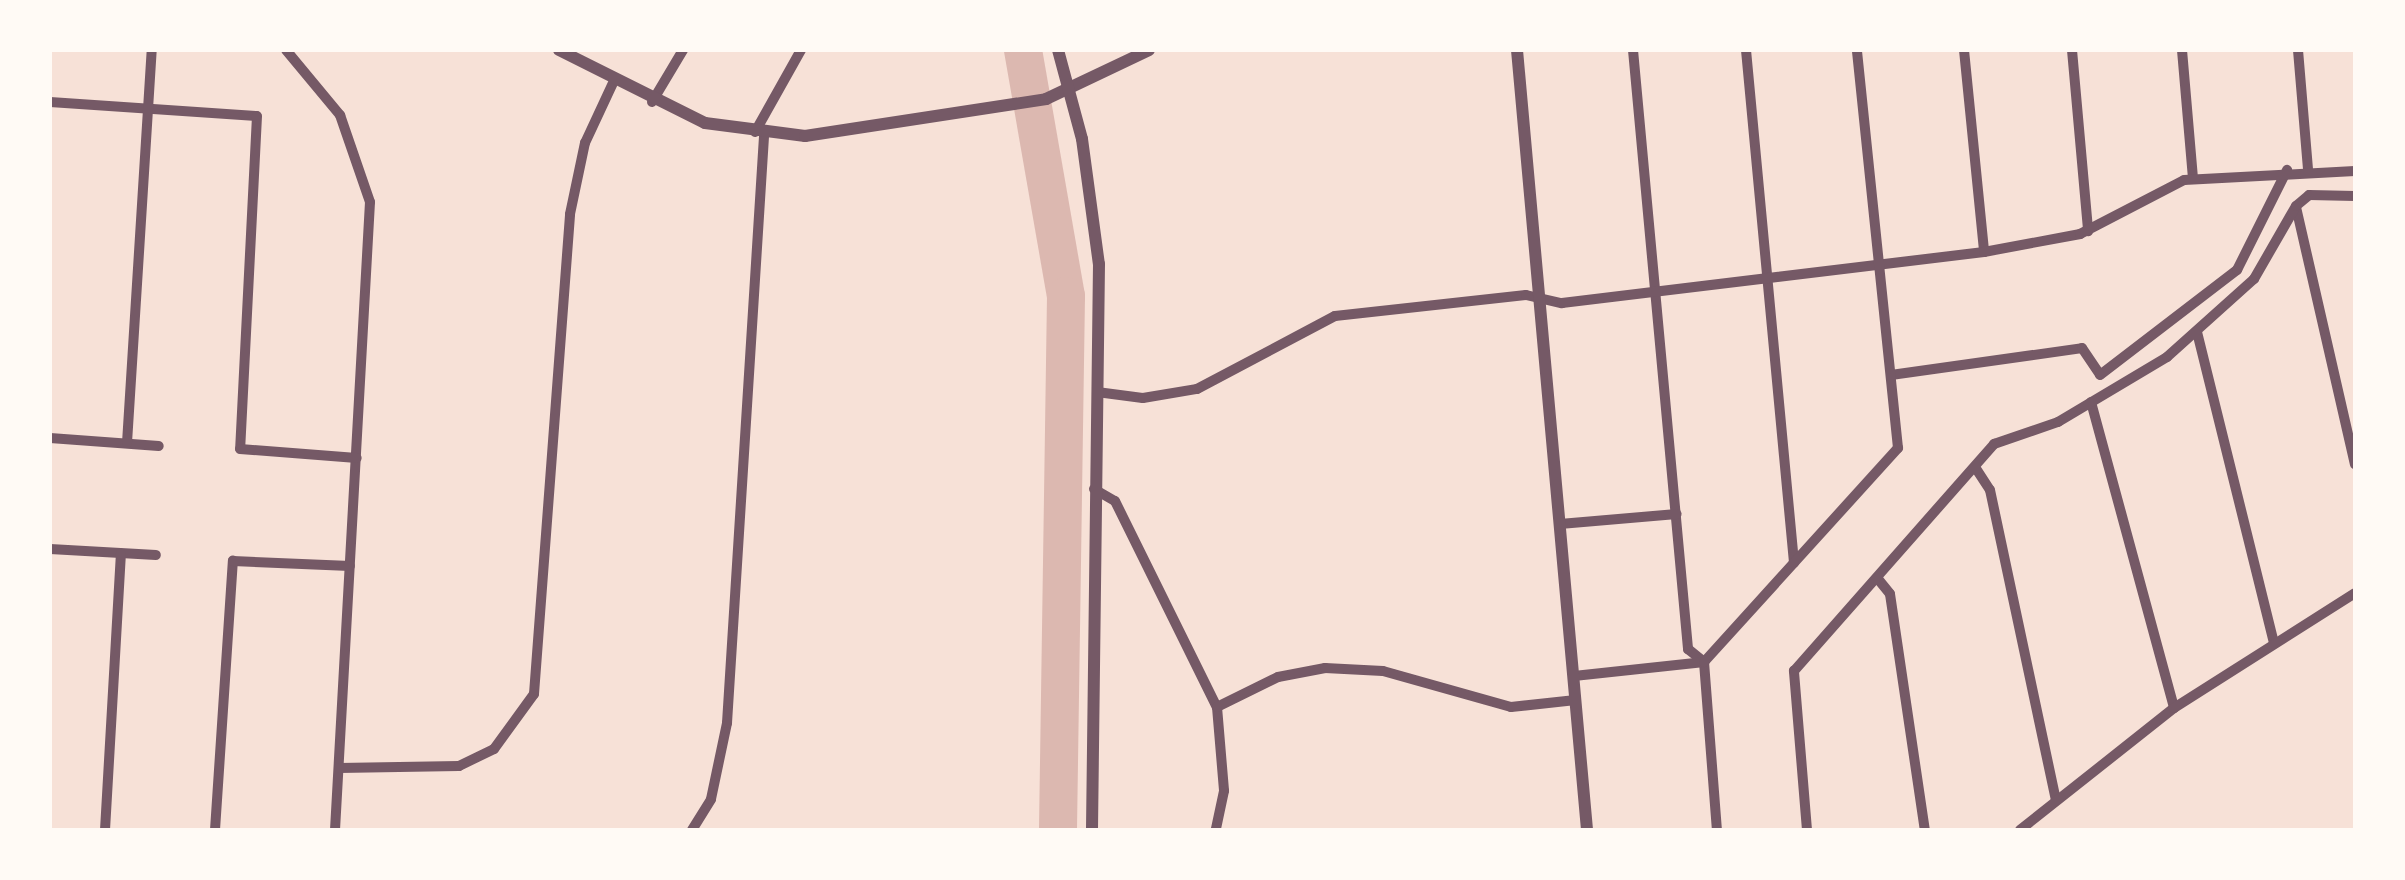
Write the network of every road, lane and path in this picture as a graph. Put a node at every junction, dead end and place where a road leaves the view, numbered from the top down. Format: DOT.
graph roads {
  1 [pos="152,50"];
  2 [pos="286,50"];
  3 [pos="683,50"];
  4 [pos="801,50"];
  5 [pos="1058,50"];
  6 [pos="1148,50"];
  7 [pos="1517,50"];
  8 [pos="1633,50"];
  9 [pos="1746,50"];
  10 [pos="1857,50"];
  11 [pos="1964,50"];
  12 [pos="2072,50"];
  13 [pos="2182,50"];
  14 [pos="2298,50"];
  15 [pos="567,52"];
  16 [pos="613,83"];
  17 [pos="1070,93"];
  18 [pos="50,102"];
  19 [pos="652,103"];
  20 [pos="148,108"];
  21 [pos="759,135"];
  22 [pos="2308,169"];
  23 [pos="2286,170"];
  24 [pos="2355,171"];
  25 [pos="2193,178"];
  26 [pos="2355,196"];
  27 [pos="2296,206"];
  28 [pos="2088,231"];
  29 [pos="1984,252"];
  30 [pos="1876,264"];
  31 [pos="1766,279"];
  32 [pos="1656,292"];
  33 [pos="1540,298"];
  34 [pos="2197,332"];
  35 [pos="1890,375"];
  36 [pos="1097,392"];
  37 [pos="2091,402"];
  38 [pos="50,438"];
  39 [pos="127,443"];
  40 [pos="159,446"];
  41 [pos="357,458"];
  42 [pos="2355,464"];
  43 [pos="1975,467"];
  44 [pos="1094,489"];
  45 [pos="1677,514"];
  46 [pos="1560,524"];
  47 [pos="50,549"];
  48 [pos="122,554"];
  49 [pos="156,555"];
  50 [pos="1794,564"];
  51 [pos="350,566"];
  52 [pos="1878,578"];
  53 [pos="2355,593"];
  54 [pos="2274,643"];
  55 [pos="1704,662"];
  56 [pos="1574,676"];
  57 [pos="1576,700"];
  58 [pos="1216,707"];
  59 [pos="2174,708"];
  60 [pos="339,768"];
  61 [pos="2056,800"];
  62 [pos="105,830"];
  63 [pos="215,830"];
  64 [pos="335,830"];
  65 [pos="692,830"];
  66 [pos="1092,830"];
  67 [pos="1216,830"];
  68 [pos="1587,830"];
  69 [pos="1718,830"];
  70 [pos="1807,830"];
  71 [pos="1925,830"];
  72 [pos="2020,830"];
  1 -- 20 [label="street"];
  2 -- 41 [label="street"];
  3 -- 19 [label="street"];
  4 -- 21 [label="street"];
  5 -- 17 [label="street"];
  6 -- 17 [label="street"];
  7 -- 33 [label="street"];
  8 -- 32 [label="street"];
  9 -- 31 [label="street"];
  10 -- 30 [label="street"];
  11 -- 29 [label="street"];
  12 -- 28 [label="street"];
  13 -- 25 [label="street"];
  14 -- 22 [label="street"];
  15 -- 16 [label="street"];
  16 -- 19 [label="street"];
  16 -- 60 [label="street"];
  17 -- 21 [label="street"];
  17 -- 36 [label="street"];
  18 -- 20 [label="street"];
  19 -- 21 [label="street"];
  20 -- 39 [label="street"];
  20 -- 41 [label="street"];
  21 -- 65 [label="street"];
  22 -- 23 [label="street"];
  22 -- 24 [label="street"];
  23 -- 25 [label="street"];
  23 -- 35 [label="street"];
  25 -- 28 [label="street"];
  26 -- 27 [label="street"];
  27 -- 34 [label="street"];
  27 -- 42 [label="street"];
  28 -- 29 [label="street"];
  29 -- 30 [label="street"];
  30 -- 31 [label="street"];
  30 -- 35 [label="street"];
  31 -- 32 [label="street"];
  31 -- 50 [label="street"];
  32 -- 33 [label="street"];
  32 -- 45 [label="street"];
  33 -- 36 [label="street"];
  33 -- 46 [label="street"];
  34 -- 37 [label="street"];
  34 -- 54 [label="street"];
  35 -- 50 [label="street"];
  36 -- 44 [label="street"];
  37 -- 43 [label="street"];
  37 -- 59 [label="street"];
  38 -- 39 [label="street"];
  39 -- 40 [label="street"];
  41 -- 51 [label="street"];
  43 -- 52 [label="street"];
  43 -- 61 [label="street"];
  44 -- 58 [label="street"];
  44 -- 66 [label="street"];
  45 -- 46 [label="street"];
  45 -- 55 [label="street"];
  46 -- 56 [label="street"];
  47 -- 48 [label="street"];
  48 -- 49 [label="street"];
  48 -- 62 [label="street"];
  50 -- 55 [label="street"];
  51 -- 60 [label="street"];
  51 -- 63 [label="street"];
  52 -- 70 [label="street"];
  52 -- 71 [label="street"];
  53 -- 54 [label="street"];
  54 -- 59 [label="street"];
  55 -- 56 [label="street"];
  55 -- 69 [label="street"];
  56 -- 57 [label="street"];
  57 -- 58 [label="street"];
  57 -- 68 [label="street"];
  58 -- 67 [label="street"];
  59 -- 61 [label="street"];
  60 -- 64 [label="street"];
  61 -- 72 [label="street"];
}
